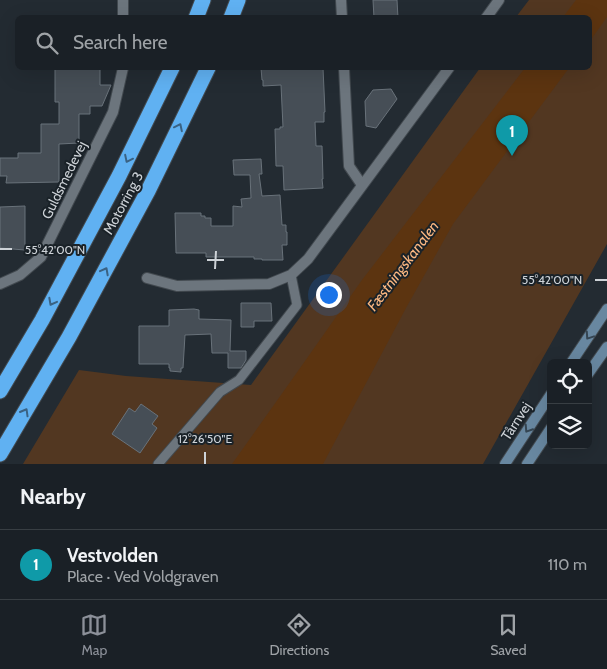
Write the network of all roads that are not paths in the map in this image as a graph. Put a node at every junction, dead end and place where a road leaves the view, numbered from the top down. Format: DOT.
graph roads {
  1 [pos="123,0"];
  2 [pos="203,0"];
  3 [pos="238,0"];
  4 [pos="341,0"];
  5 [pos="499,0"];
  6 [pos="123,15"];
  7 [pos="197,15"];
  8 [pos="232,15"];
  9 [pos="342,15"];
  10 [pos="488,15"];
  11 [pos="123,70"];
  12 [pos="171,70"];
  13 [pos="207,70"];
  14 [pos="344,70"];
  15 [pos="448,70"];
  16 [pos="362,185"];
  17 [pos="291,275"];
  18 [pos="147,278"];
  19 [pos="0,284"];
  20 [pos="607,309"];
  21 [pos="607,347"];
  22 [pos="574,359"];
  23 [pos="592,368"];
  24 [pos="0,391"];
  25 [pos="547,400"];
  26 [pos="547,434"];
  27 [pos="0,454"];
  28 [pos="158,464"];
  29 [pos="505,464"];
  30 [pos="527,464"];
  1 -- 6 [label="street"];
  2 -- 7 [label="highway"];
  3 -- 8 [label="highway"];
  4 -- 9 [label="street"];
  5 -- 10 [label="street"];
  11 -- 19 [label="street, Guldsmedevej"];
  12 -- 24 [label="highway, Motorring 3, one-way"];
  27 -- 13 [label="highway, Motorring 3, one-way"];
  14 -- 16 [label="street"];
  15 -- 16 [label="street"];
  16 -- 17 [label="street"];
  17 -- 18 [label="street"];
  17 -- 28 [label="lane"];
  20 -- 22 [label="street, one-way"];
  21 -- 23 [label="street"];
  25 -- 29 [label="street, Tårnvej, one-way"];
  26 -- 30 [label="street"];
}
